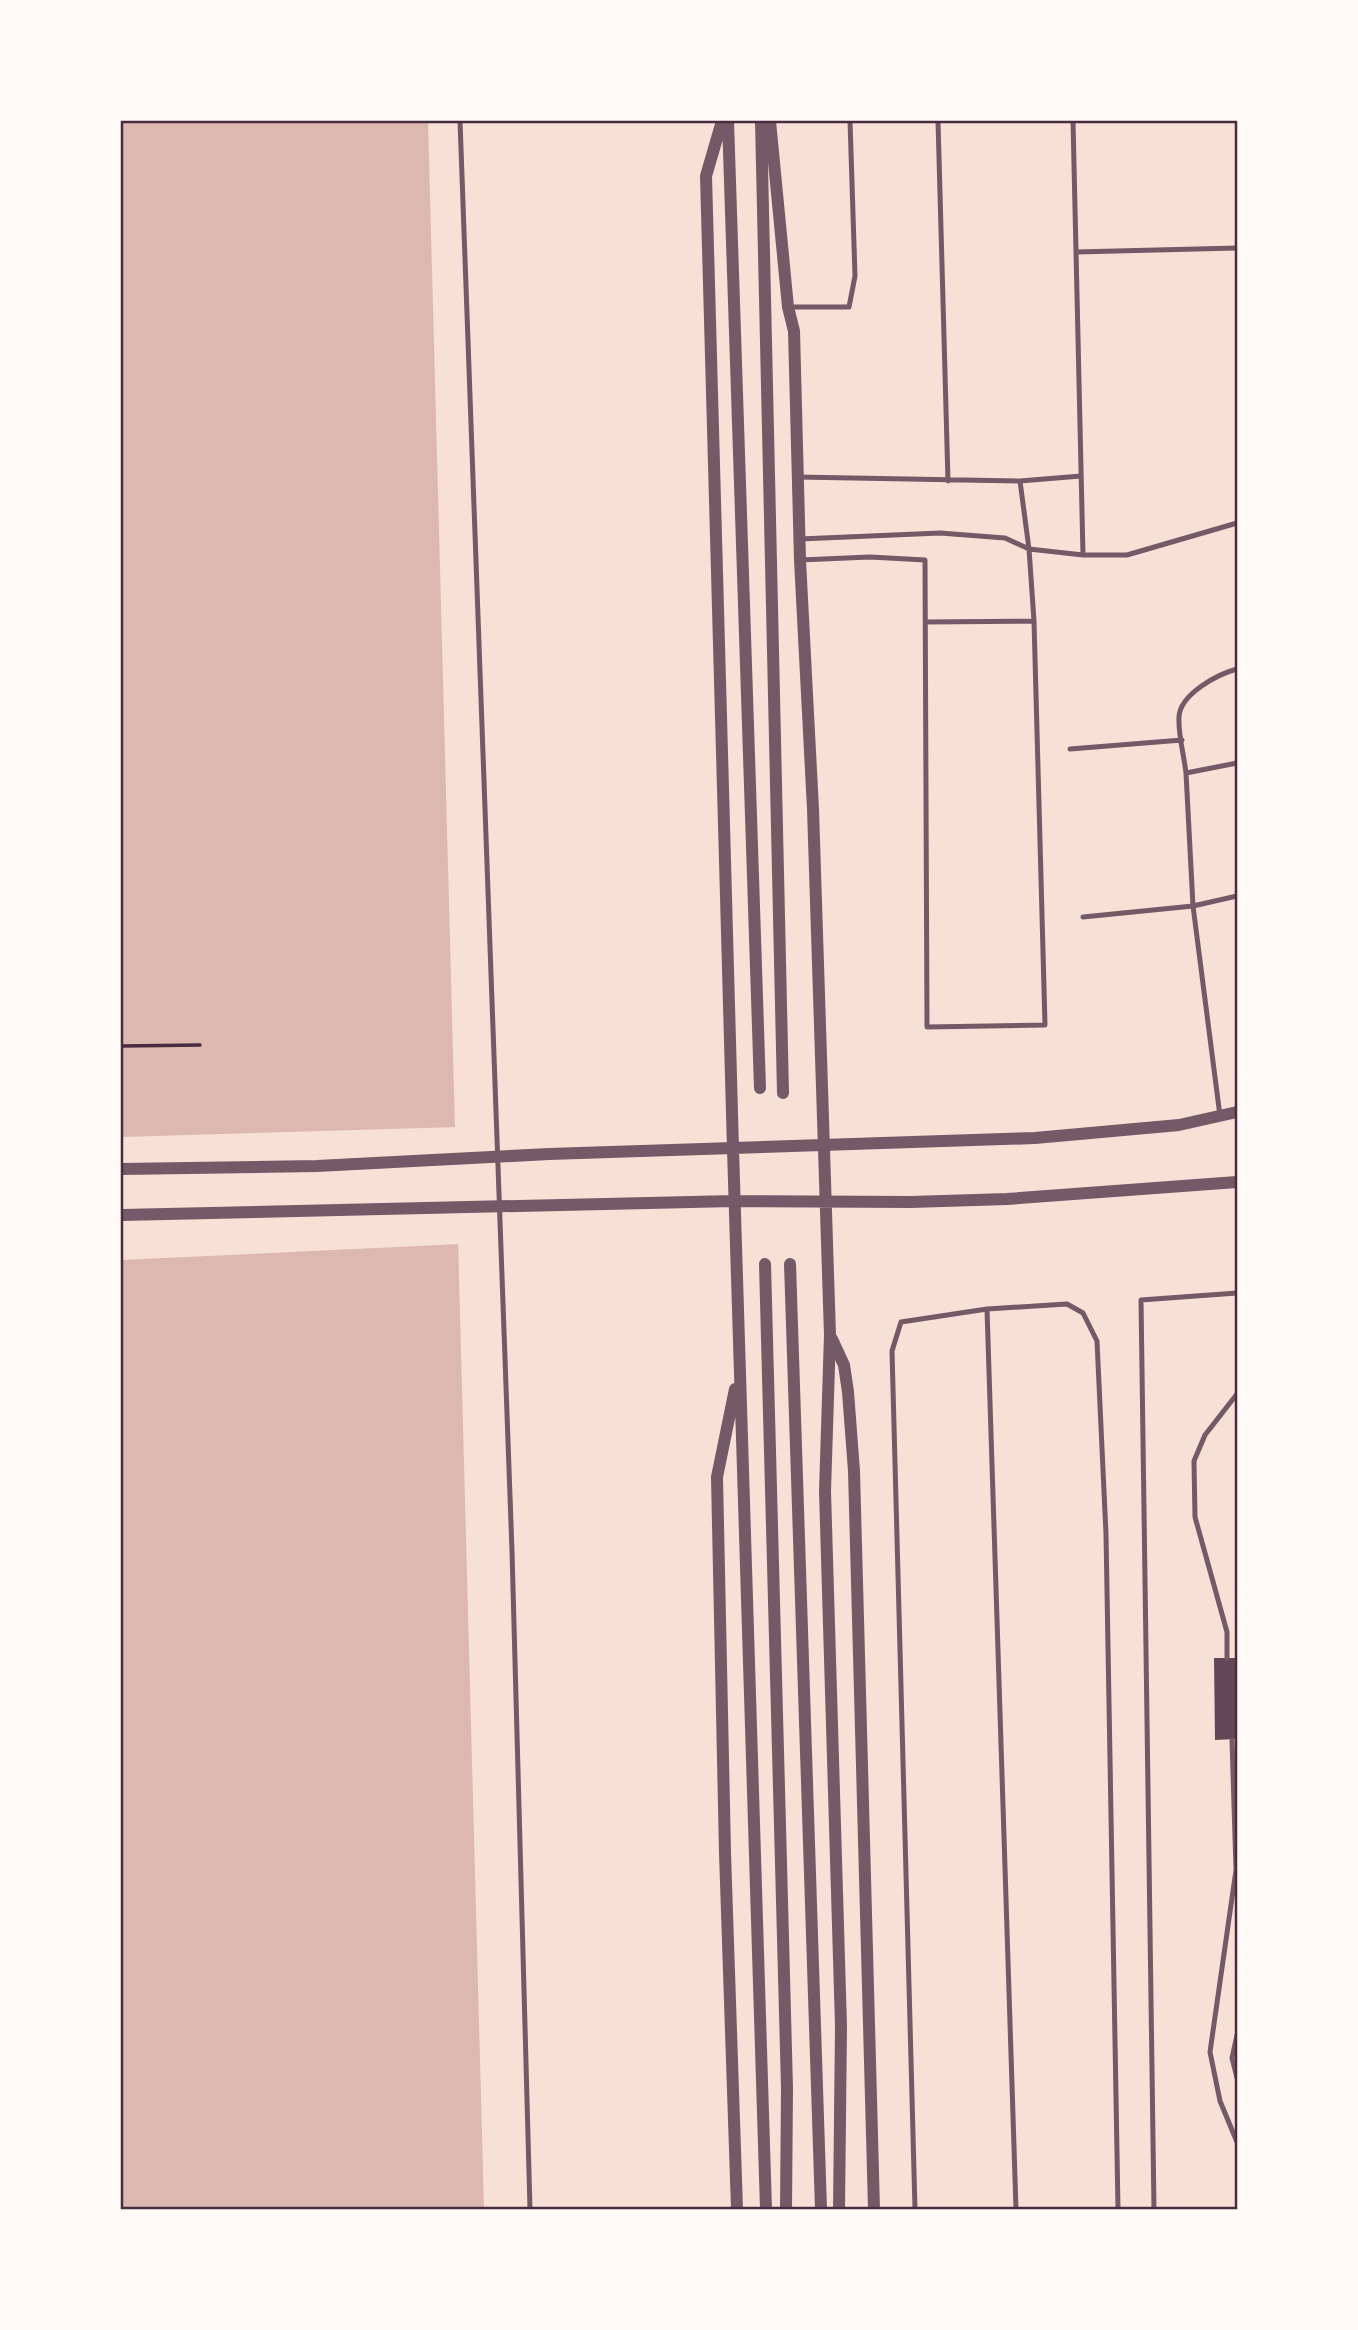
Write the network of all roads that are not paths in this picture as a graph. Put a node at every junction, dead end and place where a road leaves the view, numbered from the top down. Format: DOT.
graph roads {
  1 [pos="460,121"];
  2 [pos="722,121"];
  3 [pos="728,121"];
  4 [pos="761,121"];
  5 [pos="771,121"];
  6 [pos="850,121"];
  7 [pos="938,121"];
  8 [pos="1073,121"];
  9 [pos="1237,248"];
  10 [pos="1076,252"];
  11 [pos="788,307"];
  12 [pos="1081,476"];
  13 [pos="797,477"];
  14 [pos="948,481"];
  15 [pos="1020,481"];
  16 [pos="1237,523"];
  17 [pos="799,539"];
  18 [pos="1028,549"];
  19 [pos="1083,555"];
  20 [pos="800,560"];
  21 [pos="1034,621"];
  22 [pos="926,622"];
  23 [pos="1237,669"];
  24 [pos="1182,740"];
  25 [pos="1070,749"];
  26 [pos="1237,763"];
  27 [pos="1186,773"];
  28 [pos="1237,896"];
  29 [pos="1193,906"];
  30 [pos="1083,917"];
  31 [pos="760,1088"];
  32 [pos="783,1093"];
  33 [pos="1237,1112"];
  34 [pos="1220,1116"];
  35 [pos="823,1146"];
  36 [pos="733,1149"];
  37 [pos="121,1169"];
  38 [pos="1237,1182"];
  39 [pos="826,1200"];
  40 [pos="734,1201"];
  41 [pos="121,1215"];
  42 [pos="765,1264"];
  43 [pos="790,1264"];
  44 [pos="1237,1293"];
  45 [pos="987,1309"];
  46 [pos="830,1335"];
  47 [pos="740,1367"];
  48 [pos="1237,1394"];
  49 [pos="1227,1658"];
  50 [pos="1232,1740"];
  51 [pos="1237,2035"];
  52 [pos="1237,2078"];
  53 [pos="1237,2142"];
  54 [pos="530,2209"];
  55 [pos="737,2209"];
  56 [pos="766,2209"];
  57 [pos="786,2209"];
  58 [pos="821,2209"];
  59 [pos="839,2209"];
  60 [pos="874,2209"];
  61 [pos="915,2209"];
  62 [pos="1016,2209"];
  63 [pos="1118,2209"];
  64 [pos="1154,2209"];
  1 -- 54 [label="lane"];
  2 -- 36 [label="street"];
  3 -- 31 [label="street"];
  4 -- 32 [label="street"];
  5 -- 11 [label="street"];
  6 -- 11 [label="lane"];
  7 -- 14 [label="lane"];
  8 -- 10 [label="lane"];
  9 -- 10 [label="lane"];
  10 -- 12 [label="lane"];
  11 -- 13 [label="street"];
  12 -- 15 [label="lane"];
  12 -- 19 [label="lane"];
  13 -- 14 [label="lane"];
  13 -- 17 [label="street"];
  14 -- 15 [label="lane"];
  15 -- 18 [label="lane"];
  16 -- 19 [label="lane"];
  17 -- 18 [label="lane"];
  17 -- 20 [label="street"];
  18 -- 19 [label="lane"];
  18 -- 21 [label="lane"];
  20 -- 22 [label="lane"];
  20 -- 35 [label="street"];
  21 -- 22 [label="lane"];
  21 -- 22 [label="lane"];
  23 -- 24 [label="lane"];
  24 -- 25 [label="lane"];
  24 -- 27 [label="lane"];
  26 -- 27 [label="lane"];
  27 -- 29 [label="lane"];
  28 -- 29 [label="lane"];
  29 -- 30 [label="lane"];
  29 -- 34 [label="lane"];
  33 -- 34 [label="street"];
  34 -- 35 [label="street"];
  35 -- 36 [label="street"];
  35 -- 39 [label="street"];
  36 -- 37 [label="street"];
  36 -- 40 [label="street"];
  38 -- 39 [label="street"];
  39 -- 40 [label="street"];
  39 -- 46 [label="street"];
  40 -- 41 [label="street"];
  40 -- 47 [label="street"];
  42 -- 57 [label="street"];
  43 -- 58 [label="street"];
  44 -- 64 [label="lane"];
  45 -- 61 [label="lane"];
  45 -- 62 [label="lane"];
  45 -- 63 [label="lane"];
  46 -- 59 [label="street"];
  46 -- 60 [label="street"];
  47 -- 55 [label="street"];
  47 -- 56 [label="street"];
  48 -- 49 [label="lane"];
  50 -- 53 [label="lane"];
  51 -- 52 [label="lane"];
}
